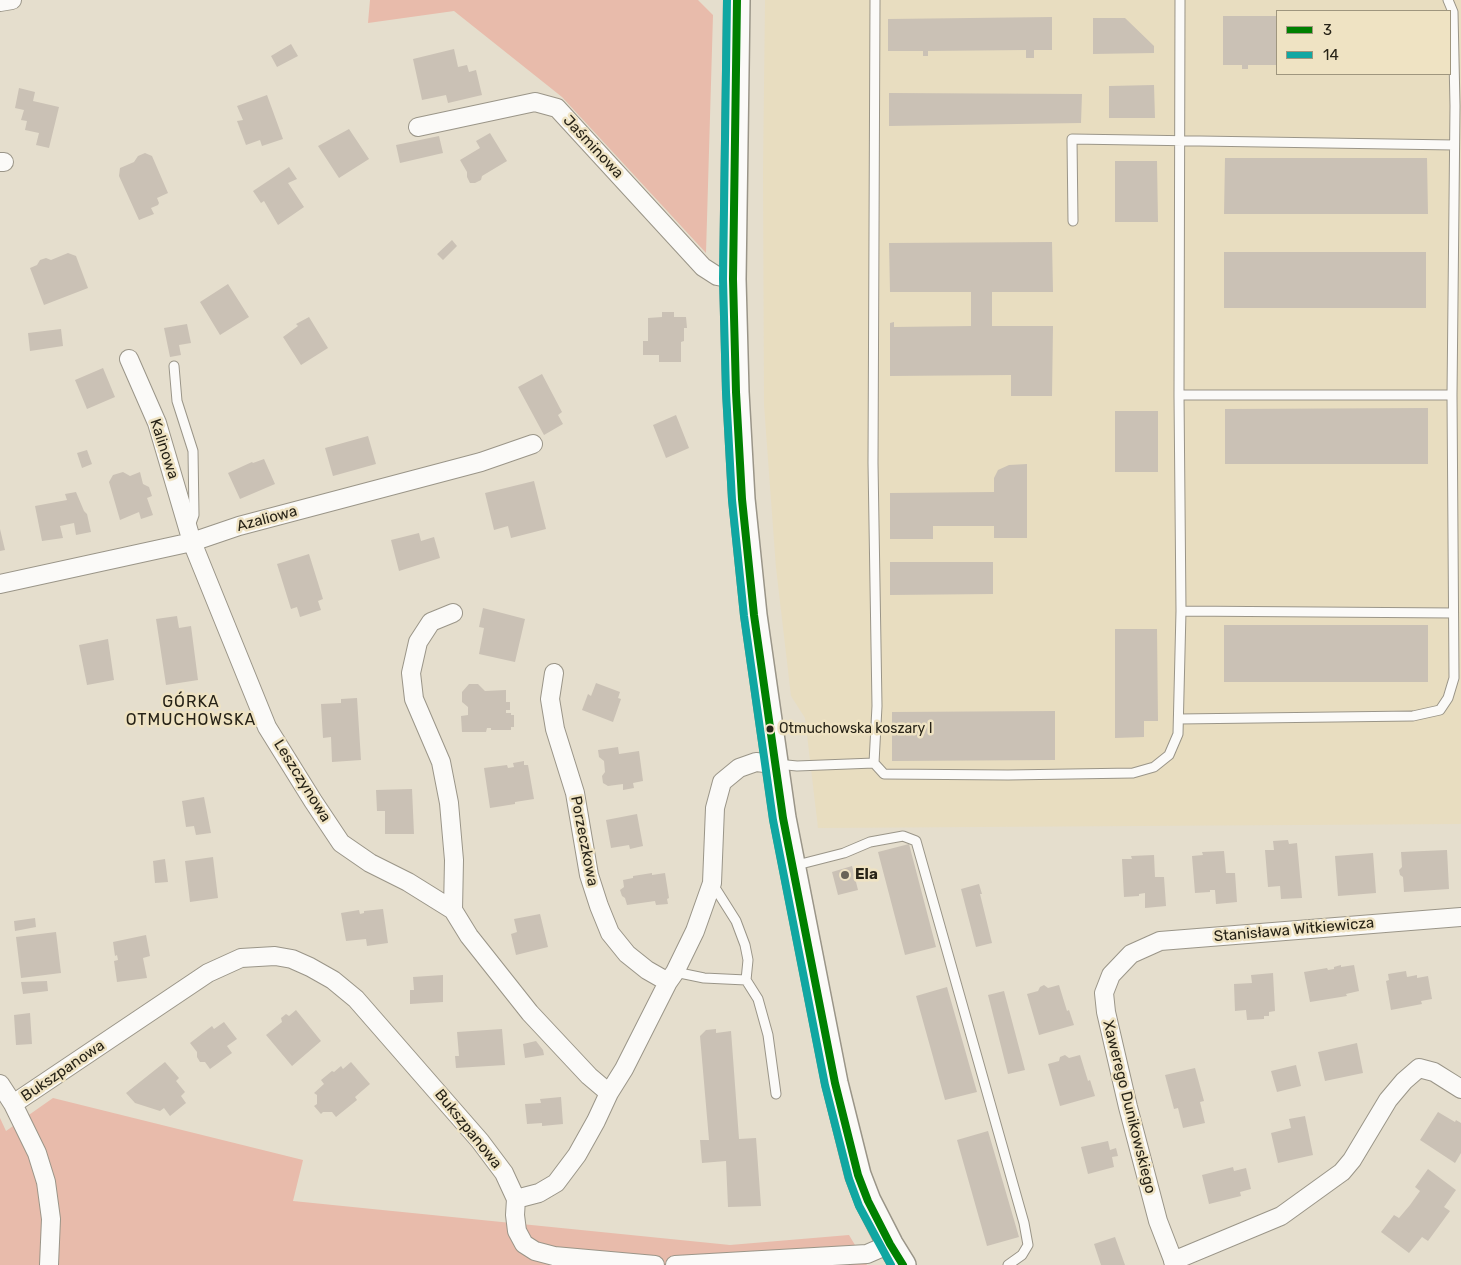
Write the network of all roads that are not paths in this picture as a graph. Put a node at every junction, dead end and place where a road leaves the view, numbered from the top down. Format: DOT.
graph roads {
  1 [pos="12,0"];
  2 [pos="737,0"];
  3 [pos="875,0"];
  4 [pos="1180,0"];
  5 [pos="1448,0"];
  6 [pos="0,2"];
  7 [pos="1458,106"];
  8 [pos="418,127"];
  9 [pos="1181,141"];
  10 [pos="1454,145"];
  11 [pos="1073,221"];
  12 [pos="734,279"];
  13 [pos="129,359"];
  14 [pos="174,366"];
  15 [pos="1179,395"];
  16 [pos="1452,395"];
  17 [pos="533,444"];
  18 [pos="190,536"];
  19 [pos="0,584"];
  20 [pos="1181,611"];
  21 [pos="453,614"];
  22 [pos="1454,614"];
  23 [pos="554,673"];
  24 [pos="1179,719"];
  25 [pos="874,763"];
  26 [pos="774,764"];
  27 [pos="792,866"];
  28 [pos="712,883"];
  29 [pos="453,910"];
  30 [pos="1461,917"];
  31 [pos="1131,954"];
  32 [pos="672,977"];
  33 [pos="746,980"];
  34 [pos="0,1084"];
  35 [pos="1461,1089"];
  36 [pos="609,1093"];
  37 [pos="776,1094"];
  38 [pos="13,1104"];
  39 [pos="516,1199"];
  40 [pos="890,1244"];
  41 [pos="744,1263"];
  42 [pos="1174,1263"];
  43 [pos="49,1265"];
  44 [pos="655,1265"];
  45 [pos="675,1265"];
  46 [pos="903,1265"];
  47 [pos="1008,1265"];
  1 -- 6 [label="street"];
  2 -- 12 [label="main road"];
  3 -- 25 [label="lane"];
  4 -- 9 [label="lane"];
  5 -- 7 [label="lane"];
  7 -- 10 [label="lane"];
  8 -- 12 [label="street, Jaśminowa"];
  9 -- 10 [label="lane"];
  9 -- 11 [label="lane"];
  9 -- 15 [label="lane"];
  10 -- 16 [label="lane"];
  12 -- 26 [label="main road"];
  13 -- 18 [label="street, Kalinowa"];
  14 -- 18 [label="lane"];
  15 -- 16 [label="lane"];
  15 -- 20 [label="lane"];
  16 -- 22 [label="lane"];
  17 -- 18 [label="street, Azaliowa"];
  18 -- 19 [label="street, Azaliowa"];
  18 -- 29 [label="street, Leszczynowa"];
  20 -- 22 [label="lane"];
  20 -- 24 [label="lane"];
  21 -- 29 [label="street"];
  22 -- 24 [label="lane"];
  23 -- 32 [label="street, Porzeczkowa"];
  24 -- 25 [label="lane"];
  25 -- 26 [label="lane"];
  26 -- 27 [label="main road"];
  26 -- 28 [label="street"];
  27 -- 40 [label="main road"];
  27 -- 47 [label="lane"];
  28 -- 32 [label="street"];
  28 -- 33 [label="lane"];
  29 -- 36 [label="street, Leszczynowa"];
  30 -- 31 [label="street, Stanisława Witkiewicza"];
  31 -- 42 [label="street, Xawerego Dunikowskiego"];
  32 -- 33 [label="lane"];
  32 -- 36 [label="street"];
  33 -- 37 [label="lane"];
  34 -- 38 [label="street"];
  35 -- 42 [label="street"];
  36 -- 39 [label="street"];
  38 -- 39 [label="street, Bukszpanowa"];
  38 -- 43 [label="street"];
  39 -- 44 [label="street"];
  40 -- 41 [label="street"];
  40 -- 46 [label="main road"];
  41 -- 45 [label="street"];
}
